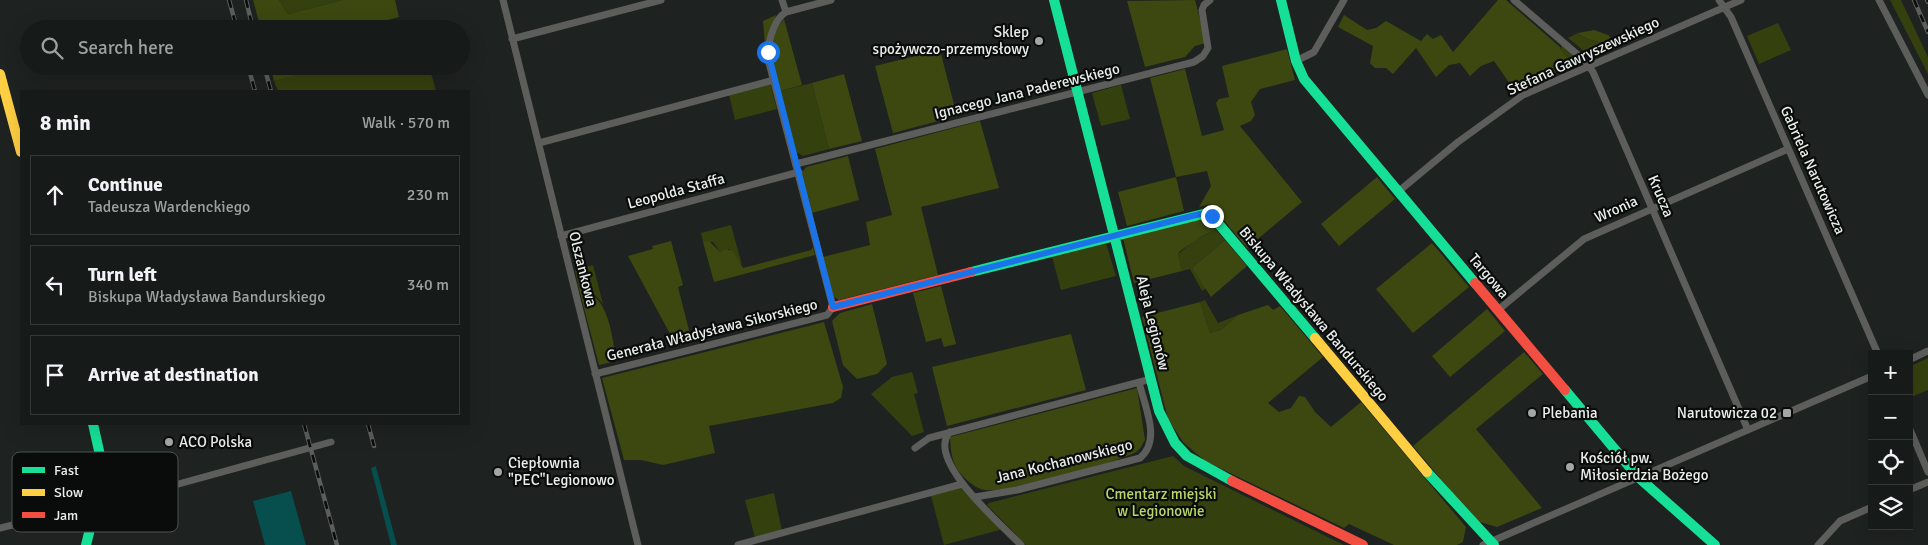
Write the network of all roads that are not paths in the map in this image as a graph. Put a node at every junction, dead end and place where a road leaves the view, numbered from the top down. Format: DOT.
graph roads {
  1 [pos="503,0"];
  2 [pos="660,0"];
  3 [pos="782,0"];
  4 [pos="831,0"];
  5 [pos="1054,0"];
  6 [pos="1210,0"];
  7 [pos="1281,0"];
  8 [pos="1344,0"];
  9 [pos="1514,0"];
  10 [pos="1719,0"];
  11 [pos="1741,0"];
  12 [pos="1879,0"];
  13 [pos="1725,7"];
  14 [pos="786,12"];
  15 [pos="512,39"];
  16 [pos="1296,61"];
  17 [pos="1590,67"];
  18 [pos="0,74"];
  19 [pos="774,80"];
  20 [pos="1078,91"];
  21 [pos="1928,95"];
  22 [pos="539,143"];
  23 [pos="20,148"];
  24 [pos="1788,149"];
  25 [pos="796,164"];
  26 [pos="799,172"];
  27 [pos="1399,191"];
  28 [pos="1651,208"];
  29 [pos="1115,235"];
  30 [pos="560,236"];
  31 [pos="833,307"];
  32 [pos="1498,310"];
  33 [pos="1876,350"];
  34 [pos="1928,352"];
  35 [pos="1913,358"];
  36 [pos="595,374"];
  37 [pos="1868,378"];
  38 [pos="1151,379"];
  39 [pos="1139,382"];
  40 [pos="93,425"];
  41 [pos="1748,430"];
  42 [pos="950,432"];
  43 [pos="1913,436"];
  44 [pos="331,442"];
  45 [pos="916,448"];
  46 [pos="99,452"];
  47 [pos="1928,472"];
  48 [pos="1638,477"];
  49 [pos="1928,482"];
  50 [pos="178,484"];
  51 [pos="962,484"];
  52 [pos="1913,488"];
  53 [pos="975,497"];
  54 [pos="1868,509"];
  55 [pos="89,532"];
  56 [pos="1489,544"];
  57 [pos="86,545"];
  58 [pos="638,545"];
  59 [pos="738,545"];
  60 [pos="1021,545"];
  61 [pos="1363,545"];
  62 [pos="1715,545"];
  63 [pos="1818,545"];
  1 -- 15 [label="street, Olszankowa"];
  2 -- 15 [label="street"];
  3 -- 14 [label="street"];
  4 -- 14 [label="street"];
  5 -- 20 [label="street, Aleja Legionów"];
  6 -- 20 [label="street, Ignacego Jana Paderewskiego"];
  7 -- 16 [label="street, Targowa"];
  8 -- 16 [label="street"];
  9 -- 17 [label="street, Krucza"];
  10 -- 13 [label="street, Gabriela Narutowicza"];
  11 -- 13 [label="street, Stefana Gawryszewskiego"];
  12 -- 21 [label="street"];
  13 -- 17 [label="street, Stefana Gawryszewskiego"];
  13 -- 24 [label="street, Gabriela Narutowicza"];
  14 -- 19 [label="street"];
  15 -- 22 [label="street, Olszankowa"];
  16 -- 27 [label="street, Targowa"];
  17 -- 27 [label="street, Stefana Gawryszewskiego"];
  17 -- 28 [label="street, Krucza"];
  18 -- 23 [label="street"];
  19 -- 22 [label="street"];
  19 -- 25 [label="street"];
  20 -- 25 [label="street, Ignacego Jana Paderewskiego"];
  20 -- 29 [label="street, Aleja Legionów"];
  22 -- 30 [label="street, Olszankowa"];
  24 -- 28 [label="street, Wronia"];
  24 -- 33 [label="street, Gabriela Narutowicza"];
  25 -- 26 [label="street"];
  26 -- 30 [label="street, Leopolda Staffa"];
  26 -- 31 [label="street"];
  27 -- 32 [label="street, Targowa"];
  28 -- 32 [label="street, Wronia"];
  28 -- 41 [label="street, Krucza"];
  29 -- 31 [label="street, Biskupa Władysława Bandurskiego"];
  29 -- 38 [label="street, Aleja Legionów"];
  29 -- 56 [label="street, Biskupa Władysława Bandurskiego"];
  30 -- 36 [label="street, Olszankowa"];
  31 -- 36 [label="street, Generała Władysława Sikorskiego"];
  32 -- 48 [label="street, Targowa"];
  34 -- 35 [label="street"];
  36 -- 58 [label="street, Olszankowa"];
  37 -- 41 [label="street"];
  38 -- 39 [label="street"];
  38 -- 61 [label="street, Aleja Legionów"];
  39 -- 42 [label="street"];
  39 -- 53 [label="street, Jana Kochanowskiego"];
  40 -- 46 [label="street"];
  41 -- 48 [label="street"];
  42 -- 45 [label="street"];
  42 -- 51 [label="street"];
  43 -- 47 [label="street"];
  44 -- 50 [label="street"];
  48 -- 56 [label="street"];
  48 -- 62 [label="street, Targowa"];
  49 -- 52 [label="street"];
  51 -- 53 [label="street"];
  51 -- 59 [label="street"];
  53 -- 60 [label="street"];
  54 -- 63 [label="street"];
  55 -- 57 [label="street"];
}
